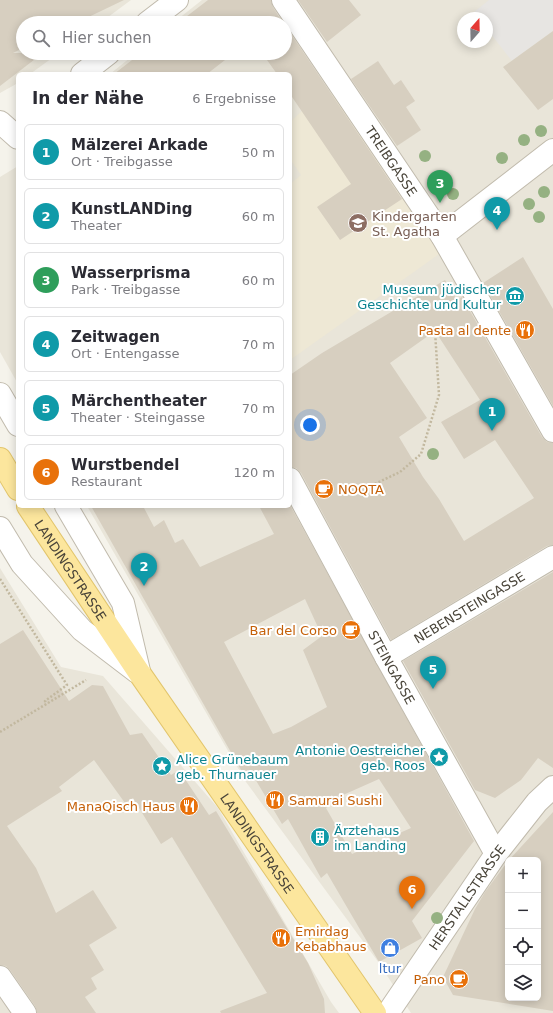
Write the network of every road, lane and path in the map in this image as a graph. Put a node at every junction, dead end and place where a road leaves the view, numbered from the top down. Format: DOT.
graph roads {
  1 [pos="177,0"];
  2 [pos="283,0"];
  3 [pos="156,16"];
  4 [pos="100,60"];
  5 [pos="85,72"];
  6 [pos="553,150"];
  7 [pos="442,236"];
  8 [pos="434,331"];
  9 [pos="0,394"];
  10 [pos="16,422"];
  11 [pos="553,431"];
  12 [pos="0,459"];
  13 [pos="292,483"];
  14 [pos="16,486"];
  15 [pos="364,489"];
  16 [pos="29,508"];
  17 [pos="67,508"];
  18 [pos="0,528"];
  19 [pos="553,557"];
  20 [pos="0,579"];
  21 [pos="386,657"];
  22 [pos="140,674"];
  23 [pos="86,680"];
  24 [pos="47,704"];
  25 [pos="0,732"];
  26 [pos="553,787"];
  27 [pos="496,854"];
  28 [pos="0,977"];
  29 [pos="25,1013"];
  30 [pos="375,1013"];
  31 [pos="388,1013"];
  1 -- 3 [label="street"];
  2 -- 7 [label="street, TREIBGASSE"];
  4 -- 5 [label="street"];
  6 -- 7 [label="street"];
  7 -- 11 [label="street, TREIBGASSE"];
  8 -- 15 [label="path"];
  9 -- 10 [label="street"];
  12 -- 14 [label="main road"];
  13 -- 21 [label="street, STEINGASSE"];
  16 -- 22 [label="main road, LANDINGSTRASSE"];
  17 -- 22 [label="street, LANDINGSTRASSE"];
  18 -- 22 [label="street, LANDINGSTRASSE"];
  19 -- 21 [label="street, NEBENSTEINGASSE"];
  20 -- 24 [label="path"];
  21 -- 27 [label="street, STEINGASSE"];
  22 -- 30 [label="main road, LANDINGSTRASSE"];
  23 -- 24 [label="path"];
  24 -- 25 [label="path"];
  26 -- 27 [label="street, HERSTALLSTRASSE"];
  27 -- 31 [label="street, HERSTALLSTRASSE"];
  28 -- 29 [label="street"];
}
